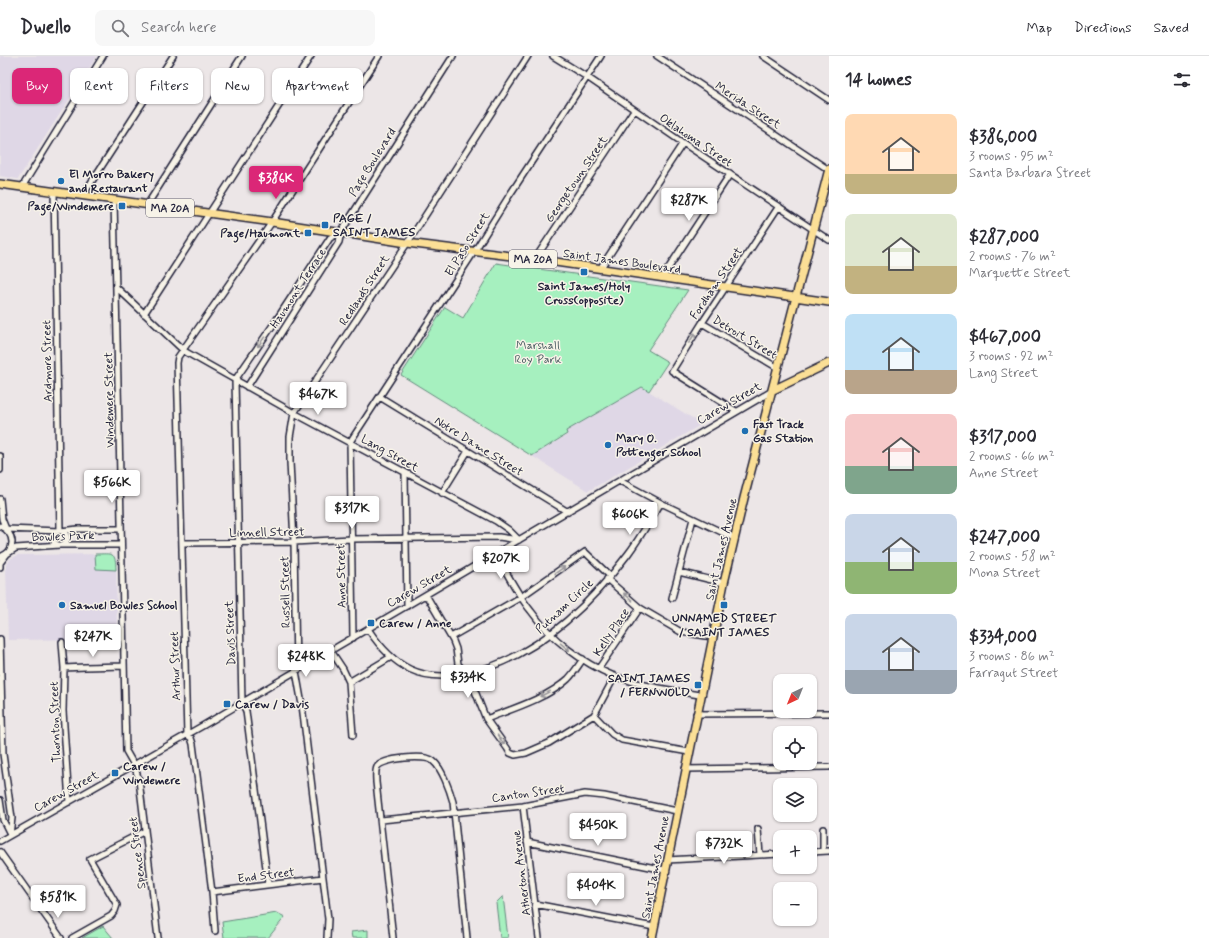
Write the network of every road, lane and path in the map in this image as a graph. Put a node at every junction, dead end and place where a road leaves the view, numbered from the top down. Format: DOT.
graph roads {
  1 [pos="103,56"];
  2 [pos="172,56"];
  3 [pos="242,56"];
  4 [pos="311,56"];
  5 [pos="379,56"];
  6 [pos="453,56"];
  7 [pos="528,56"];
  8 [pos="553,56"];
  9 [pos="601,56"];
  10 [pos="656,56"];
  11 [pos="763,56"];
  12 [pos="587,77"];
  13 [pos="829,100"];
  14 [pos="634,110"];
  15 [pos="683,143"];
  16 [pos="829,170"];
  17 [pos="730,174"];
  18 [pos="0,184"];
  19 [pos="22,187"];
  20 [pos="54,191"];
  21 [pos="83,195"];
  22 [pos="114,200"];
  23 [pos="147,205"];
  24 [pos="779,206"];
  25 [pos="209,213"];
  26 [pos="272,222"];
  27 [pos="814,230"];
  28 [pos="341,232"];
  29 [pos="829,240"];
  30 [pos="407,243"];
  31 [pos="474,252"];
  32 [pos="535,259"];
  33 [pos="600,269"];
  34 [pos="662,278"];
  35 [pos="116,287"];
  36 [pos="726,287"];
  37 [pos="795,297"];
  38 [pos="829,302"];
  39 [pos="281,312"];
  40 [pos="144,314"];
  41 [pos="291,318"];
  42 [pos="702,323"];
  43 [pos="184,351"];
  44 [pos="829,363"];
  45 [pos="778,368"];
  46 [pos="235,380"];
  47 [pos="247,387"];
  48 [pos="773,390"];
  49 [pos="380,397"];
  50 [pos="736,411"];
  51 [pos="294,413"];
  52 [pos="350,442"];
  53 [pos="468,450"];
  54 [pos="0,456"];
  55 [pos="0,470"];
  56 [pos="405,473"];
  57 [pos="620,481"];
  58 [pos="442,493"];
  59 [pos="0,499"];
  60 [pos="661,503"];
  61 [pos="568,512"];
  62 [pos="693,519"];
  63 [pos="0,526"];
  64 [pos="6,529"];
  65 [pos="121,529"];
  66 [pos="60,531"];
  67 [pos="406,538"];
  68 [pos="734,538"];
  69 [pos="351,539"];
  70 [pos="519,540"];
  71 [pos="238,542"];
  72 [pos="294,542"];
  73 [pos="183,543"];
  74 [pos="121,544"];
  75 [pos="60,545"];
  76 [pos="7,554"];
  77 [pos="496,554"];
  78 [pos="0,557"];
  79 [pos="0,567"];
  80 [pos="679,572"];
  81 [pos="608,578"];
  82 [pos="724,583"];
  83 [pos="426,595"];
  84 [pos="521,597"];
  85 [pos="672,598"];
  86 [pos="407,606"];
  87 [pos="640,608"];
  88 [pos="368,629"];
  89 [pos="551,634"];
  90 [pos="451,637"];
  91 [pos="712,637"];
  92 [pos="353,638"];
  93 [pos="0,639"];
  94 [pos="62,642"];
  95 [pos="331,651"];
  96 [pos="391,657"];
  97 [pos="583,659"];
  98 [pos="124,666"];
  99 [pos="64,668"];
  100 [pos="599,668"];
  101 [pos="296,671"];
  102 [pos="465,674"];
  103 [pos="615,676"];
  104 [pos="349,682"];
  105 [pos="700,695"];
  106 [pos="242,703"];
  107 [pos="829,713"];
  108 [pos="696,714"];
  109 [pos="594,715"];
  110 [pos="486,719"];
  111 [pos="187,735"];
  112 [pos="353,735"];
  113 [pos="689,752"];
  114 [pos="134,765"];
  115 [pos="829,767"];
  116 [pos="685,769"];
  117 [pos="0,800"];
  118 [pos="69,802"];
  119 [pos="523,806"];
  120 [pos="677,811"];
  121 [pos="454,813"];
  122 [pos="380,820"];
  123 [pos="823,828"];
  124 [pos="758,829"];
  125 [pos="145,831"];
  126 [pos="10,835"];
  127 [pos="0,841"];
  128 [pos="527,842"];
  129 [pos="826,851"];
  130 [pos="0,852"];
  131 [pos="773,854"];
  132 [pos="760,855"];
  133 [pos="667,860"];
  134 [pos="665,870"];
  135 [pos="323,878"];
  136 [pos="268,884"];
  137 [pos="212,892"];
  138 [pos="535,904"];
  139 [pos="654,927"];
  140 [pos="215,931"];
  141 [pos="61,938"];
  142 [pos="72,938"];
  143 [pos="158,938"];
  144 [pos="326,938"];
  145 [pos="393,938"];
  146 [pos="467,938"];
  147 [pos="538,938"];
  148 [pos="652,938"];
  1 -- 19 [label="street"];
  2 -- 21 [label="street"];
  3 -- 23 [label="street"];
  4 -- 25 [label="street"];
  5 -- 26 [label="street, Arthur Street"];
  6 -- 28 [label="street, Page Boulevard"];
  7 -- 30 [label="street, Redlands Street"];
  8 -- 12 [label="street, Oklahoma Street"];
  9 -- 12 [label="street, El Paso Street"];
  10 -- 16 [label="street, Merida Street"];
  11 -- 13 [label="street"];
  12 -- 14 [label="street, Oklahoma Street"];
  12 -- 31 [label="street, El Paso Street"];
  14 -- 15 [label="street, Oklahoma Street"];
  14 -- 32 [label="street, Georgetown Street"];
  15 -- 17 [label="street, Oklahoma Street"];
  15 -- 33 [label="street"];
  16 -- 27 [label="main road, Saint James Avenue"];
  17 -- 24 [label="street, Oklahoma Street"];
  17 -- 34 [label="street"];
  18 -- 19 [label="main road, MA 20A"];
  19 -- 20 [label="main road, MA 20A"];
  20 -- 21 [label="main road, MA 20A"];
  20 -- 66 [label="street, Ardmore Street"];
  21 -- 22 [label="main road, MA 20A"];
  22 -- 23 [label="main road, MA 20A"];
  22 -- 35 [label="street, Windemere Street"];
  23 -- 25 [label="main road, MA 20A"];
  24 -- 27 [label="street, Oklahoma Street"];
  24 -- 36 [label="street, Fordham Street"];
  25 -- 26 [label="main road, MA 20A"];
  25 -- 40 [label="street"];
  26 -- 28 [label="main road, MA 20A"];
  26 -- 43 [label="street, Arthur Street"];
  27 -- 29 [label="street, Oklahoma Street"];
  27 -- 37 [label="main road, Saint James Avenue"];
  28 -- 30 [label="main road, Saint James Boulevard / MA 20A"];
  28 -- 39 [label="street, Haumont Terrace"];
  28 -- 41 [label="street, Haumont Terrace"];
  30 -- 31 [label="main road, Saint James Boulevard / MA 20A"];
  30 -- 51 [label="street, Redlands Street"];
  31 -- 32 [label="main road, Saint James Boulevard / MA 20A"];
  31 -- 49 [label="street, El Paso Street"];
  32 -- 33 [label="main road, Saint James Boulevard / MA 20A"];
  33 -- 34 [label="main road, Saint James Boulevard / MA 20A"];
  34 -- 36 [label="main road, Saint James Boulevard / MA 20A"];
  35 -- 40 [label="street, Lang Street"];
  35 -- 65 [label="street, Windemere Street"];
  36 -- 37 [label="main road, Saint James Boulevard / MA 20A"];
  36 -- 42 [label="street, Fordham Street"];
  37 -- 38 [label="main road, Saint James Boulevard / MA 20A"];
  37 -- 45 [label="main road, Saint James Avenue"];
  39 -- 41 [label="street"];
  39 -- 46 [label="street, Haumont Terrace, one-way"];
  40 -- 43 [label="street, Lang Street"];
  41 -- 47 [label="street, Haumont Terrace"];
  42 -- 45 [label="street, Detroit Street"];
  50 -- 42 [label="street, Fordham Street, one-way"];
  43 -- 46 [label="street, Lang Street"];
  43 -- 73 [label="street, Arthur Street"];
  44 -- 48 [label="main road, Carew Street"];
  45 -- 48 [label="main road, Saint James Avenue"];
  46 -- 47 [label="street, Lang Street"];
  46 -- 71 [label="street, Davis Street"];
  47 -- 51 [label="street, Lang Street"];
  48 -- 50 [label="street, Carew Street"];
  48 -- 68 [label="main road, Saint James Avenue"];
  49 -- 52 [label="street, El Paso Street"];
  49 -- 53 [label="street, Notre Dame Street"];
  50 -- 57 [label="street, Carew Street"];
  51 -- 52 [label="street, Lang Street"];
  51 -- 72 [label="street, Russell Street"];
  52 -- 56 [label="street, Lang Street"];
  52 -- 69 [label="street, Anne Street"];
  53 -- 58 [label="street"];
  53 -- 61 [label="street, Notre Dame Street"];
  54 -- 55 [label="street"];
  56 -- 58 [label="street, Lang Street"];
  56 -- 67 [label="street"];
  57 -- 60 [label="street"];
  57 -- 61 [label="street, Carew Street"];
  58 -- 70 [label="street, Lang Street"];
  59 -- 64 [label="street"];
  60 -- 62 [label="street"];
  60 -- 81 [label="street, Putnam Circle"];
  61 -- 70 [label="street, Carew Street"];
  62 -- 68 [label="street"];
  62 -- 80 [label="street"];
  63 -- 64 [label="street, Bowles Park"];
  64 -- 66 [label="street, Bowles Park"];
  64 -- 76 [label="street"];
  65 -- 66 [label="street, Bowles Park"];
  65 -- 74 [label="street, Windemere Street"];
  66 -- 75 [label="street, Ardmore Street"];
  66 -- 75 [label="street, Ardmore Street"];
  67 -- 69 [label="street, Linnell Street"];
  67 -- 70 [label="street, Linnell Street"];
  67 -- 86 [label="street"];
  68 -- 82 [label="main road, Saint James Avenue"];
  69 -- 72 [label="street, Linnell Street"];
  69 -- 92 [label="street, Anne Street"];
  70 -- 77 [label="street, Carew Street"];
  71 -- 72 [label="street, Linnell Street"];
  71 -- 73 [label="street, Linnell Street"];
  71 -- 106 [label="street, Davis Street"];
  72 -- 101 [label="street, Russell Street"];
  73 -- 111 [label="street, Arthur Street"];
  74 -- 75 [label="street, Bowles Park"];
  74 -- 98 [label="street, Windemere Street"];
  75 -- 76 [label="street, Bowles Park"];
  76 -- 78 [label="street, Bowles Park"];
  76 -- 79 [label="street"];
  77 -- 83 [label="street, Carew Street"];
  77 -- 84 [label="street"];
  80 -- 82 [label="street"];
  80 -- 85 [label="street"];
  84 -- 81 [label="street, one-way"];
  87 -- 81 [label="street, one-way"];
  81 -- 89 [label="street, Putnam Circle"];
  82 -- 91 [label="main road, Saint James Avenue"];
  83 -- 86 [label="street, Carew Street"];
  83 -- 90 [label="street"];
  84 -- 89 [label="street"];
  84 -- 90 [label="street"];
  86 -- 88 [label="street, Carew Street"];
  87 -- 91 [label="street"];
  87 -- 100 [label="street, Kelly Place"];
  88 -- 92 [label="street, Carew Street"];
  88 -- 96 [label="street, Putnam Circle"];
  89 -- 97 [label="street, one-way"];
  89 -- 102 [label="street, Putnam Circle"];
  90 -- 102 [label="street"];
  91 -- 105 [label="main road, Saint James Avenue"];
  92 -- 95 [label="street, Carew Street"];
  93 -- 126 [label="street"];
  94 -- 99 [label="street, Thornton Street"];
  95 -- 101 [label="street, Carew Street"];
  95 -- 104 [label="street"];
  96 -- 102 [label="street, Putnam Circle"];
  96 -- 104 [label="street"];
  97 -- 100 [label="street"];
  97 -- 110 [label="street, one-way"];
  98 -- 99 [label="street"];
  98 -- 114 [label="street, Windemere Street"];
  99 -- 118 [label="street, Thornton Street"];
  100 -- 103 [label="street"];
  101 -- 106 [label="street, Carew Street"];
  101 -- 135 [label="street, Russell Street"];
  102 -- 110 [label="street"];
  103 -- 105 [label="street"];
  103 -- 109 [label="street"];
  104 -- 112 [label="street"];
  105 -- 108 [label="main road, Saint James Avenue"];
  106 -- 111 [label="street, Carew Street"];
  106 -- 136 [label="street, Davis Street"];
  107 -- 108 [label="street"];
  108 -- 113 [label="main road, Saint James Avenue"];
  110 -- 109 [label="street, one-way"];
  109 -- 113 [label="street"];
  111 -- 114 [label="street, Carew Street"];
  111 -- 137 [label="street, Arthur Street"];
  113 -- 116 [label="main road, Saint James Avenue"];
  114 -- 118 [label="street, Carew Street"];
  114 -- 125 [label="street, Spence Street"];
  115 -- 116 [label="street"];
  116 -- 120 [label="main road, Saint James Avenue"];
  117 -- 126 [label="street"];
  118 -- 126 [label="street, Carew Street"];
  119 -- 120 [label="street, Canton Street"];
  119 -- 121 [label="street, Canton Street"];
  119 -- 128 [label="street, Atherton Avenue"];
  120 -- 133 [label="main road, Saint James Avenue"];
  121 -- 122 [label="street, Canton Street"];
  121 -- 122 [label="street"];
  121 -- 146 [label="street"];
  122 -- 145 [label="street"];
  123 -- 129 [label="street"];
  124 -- 132 [label="street"];
  125 -- 142 [label="street"];
  125 -- 143 [label="street, Spence Street"];
  126 -- 127 [label="street, Carew Street"];
  128 -- 134 [label="street"];
  128 -- 138 [label="street, Atherton Avenue"];
  130 -- 141 [label="street"];
  131 -- 132 [label="street"];
  132 -- 133 [label="street"];
  133 -- 134 [label="main road, Saint James Avenue"];
  134 -- 139 [label="main road, Saint James Avenue"];
  135 -- 136 [label="street, End Street"];
  135 -- 144 [label="street, Russell Street"];
  136 -- 137 [label="street, End Street"];
  137 -- 140 [label="street, Arthur Street"];
  138 -- 139 [label="street"];
  138 -- 147 [label="street, Atherton Avenue"];
  139 -- 148 [label="main road, Saint James Avenue"];
}
